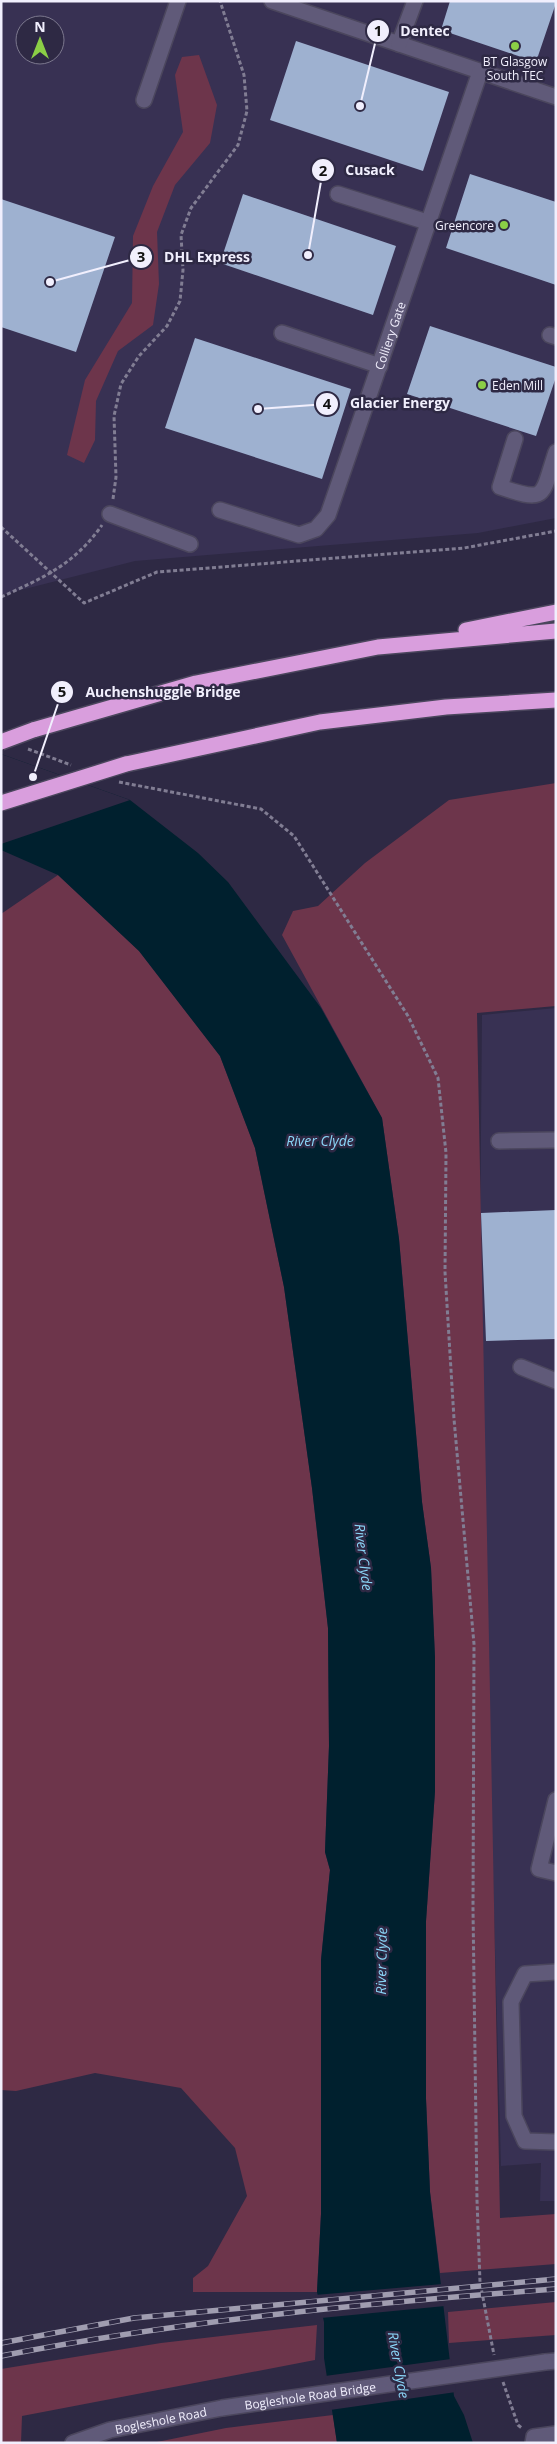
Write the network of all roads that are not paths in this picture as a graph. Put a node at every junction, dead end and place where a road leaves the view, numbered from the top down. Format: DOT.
graph roads {
  1 [pos="178,1"];
  2 [pos="272,1"];
  3 [pos="416,1"];
  4 [pos="399,44"];
  5 [pos="480,72"];
  6 [pos="556,97"];
  7 [pos="144,100"];
  8 [pos="338,194"];
  9 [pos="430,224"];
  10 [pos="282,332"];
  11 [pos="380,366"];
  12 [pos="515,439"];
  13 [pos="556,452"];
  14 [pos="220,510"];
  15 [pos="110,514"];
  16 [pos="190,544"];
  17 [pos="556,612"];
  18 [pos="556,631"];
  19 [pos="378,647"];
  20 [pos="556,701"];
  21 [pos="1,742"];
  22 [pos="1,803"];
  23 [pos="556,1140"];
  24 [pos="499,1141"];
  25 [pos="521,1367"];
  26 [pos="556,1381"];
  27 [pos="556,1800"];
  28 [pos="556,1873"];
  29 [pos="556,1972"];
  30 [pos="556,2142"];
  31 [pos="551,2362"];
  32 [pos="222,2408"];
  33 [pos="556,2434"];
  34 [pos="534,2440"];
  35 [pos="73,2443"];
  1 -- 7 [label="street"];
  2 -- 4 [label="street"];
  3 -- 4 [label="street"];
  4 -- 5 [label="street"];
  5 -- 6 [label="street"];
  5 -- 9 [label="street, Colliery Gate"];
  8 -- 9 [label="street"];
  9 -- 11 [label="street, Colliery Gate"];
  10 -- 11 [label="street"];
  11 -- 14 [label="street, Colliery Gate"];
  12 -- 13 [label="street"];
  15 -- 16 [label="street"];
  17 -- 19 [label="highway"];
  18 -- 19 [label="highway"];
  19 -- 21 [label="highway, bridge"];
  20 -- 22 [label="highway, bridge"];
  23 -- 24 [label="street"];
  25 -- 26 [label="street"];
  27 -- 28 [label="street"];
  29 -- 30 [label="street"];
  31 -- 32 [label="street, Bogleshole Road Bridge, bridge"];
  32 -- 35 [label="street, Bogleshole Road"];
  33 -- 34 [label="street"];
}
